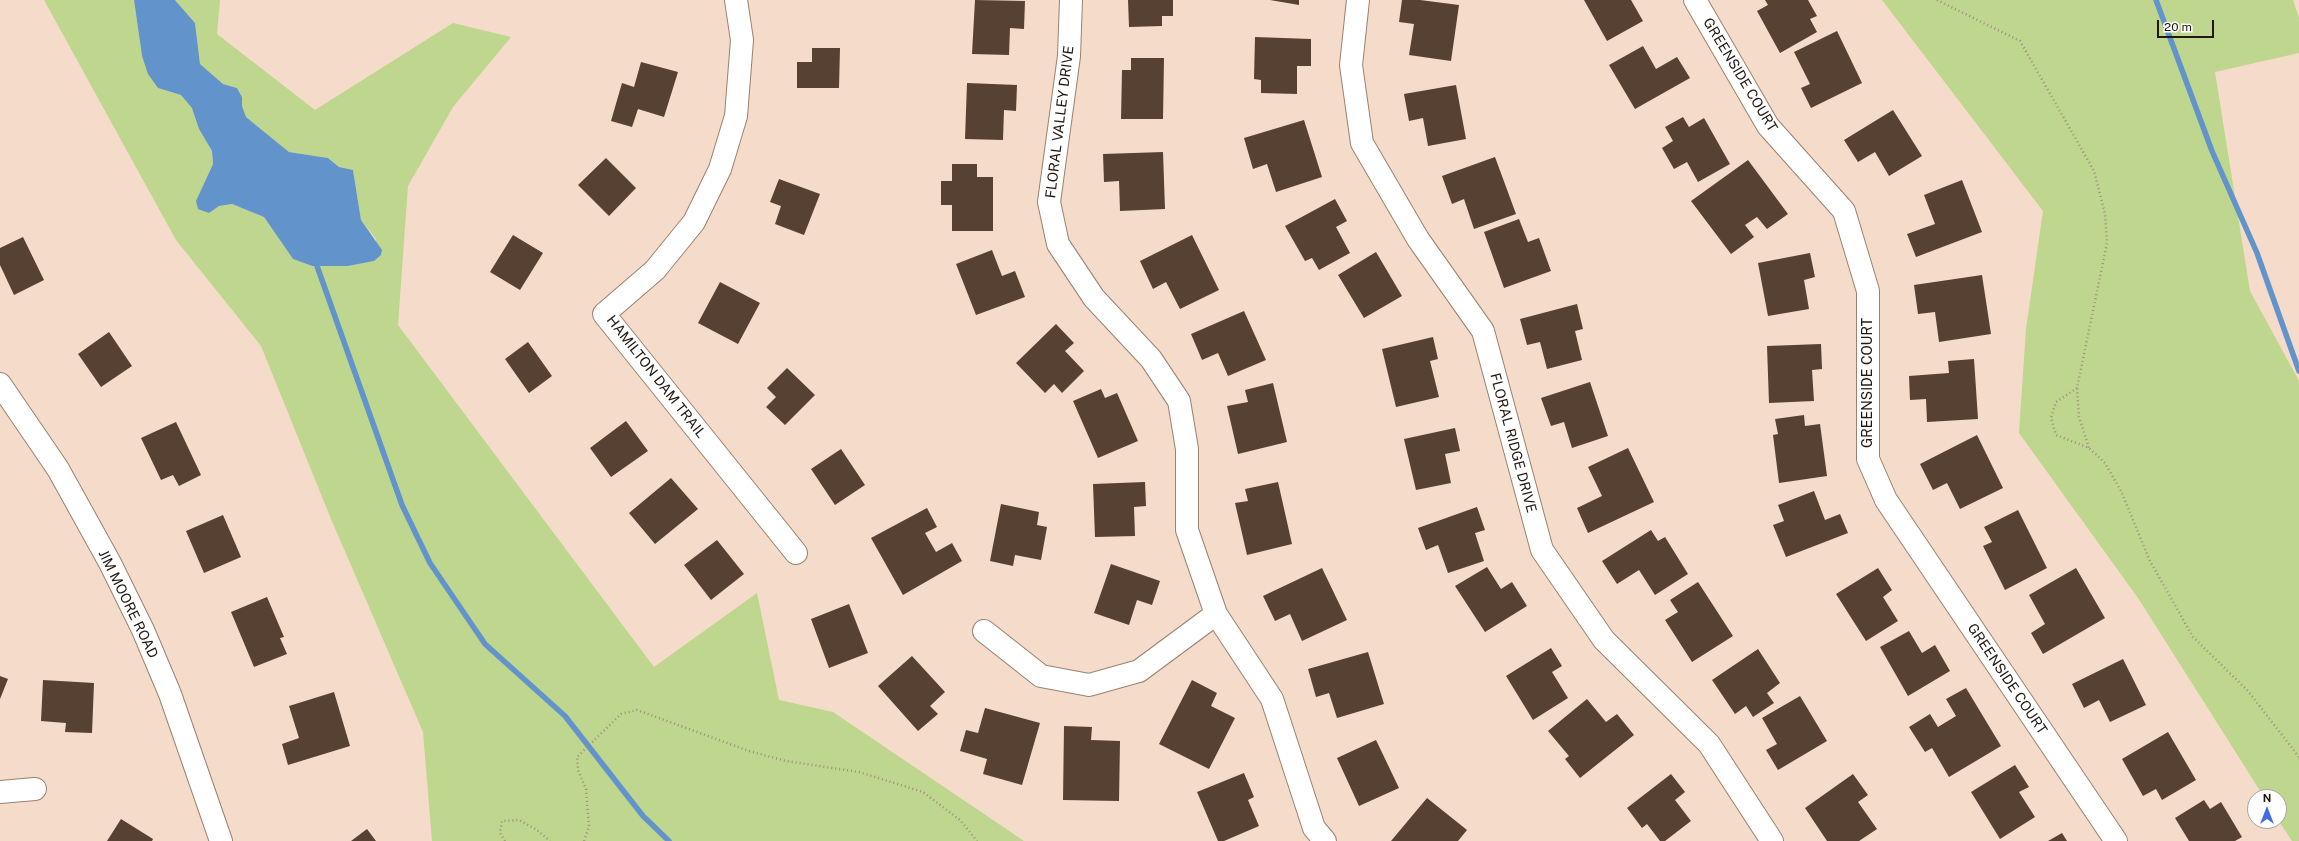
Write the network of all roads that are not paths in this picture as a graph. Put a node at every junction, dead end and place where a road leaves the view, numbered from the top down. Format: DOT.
graph roads {
  1 [pos="736,0"];
  2 [pos="1071,0"];
  3 [pos="1358,0"];
  4 [pos="1695,0"];
  5 [pos="0,384"];
  6 [pos="796,553"];
  7 [pos="1216,614"];
  8 [pos="984,631"];
  9 [pos="35,789"];
  10 [pos="0,792"];
  11 [pos="221,841"];
  12 [pos="1325,841"];
  13 [pos="1772,841"];
  14 [pos="2116,841"];
  1 -- 6 [label="street, HAMILTON DAM TRAIL"];
  2 -- 7 [label="street, FLORAL VALLEY DRIVE"];
  3 -- 13 [label="street, FLORAL RIDGE DRIVE"];
  4 -- 14 [label="street, GREENSIDE COURT"];
  5 -- 11 [label="street, JIM MOORE ROAD"];
  7 -- 8 [label="street"];
  7 -- 12 [label="street, FLORAL VALLEY DRIVE"];
  9 -- 10 [label="street"];
}
